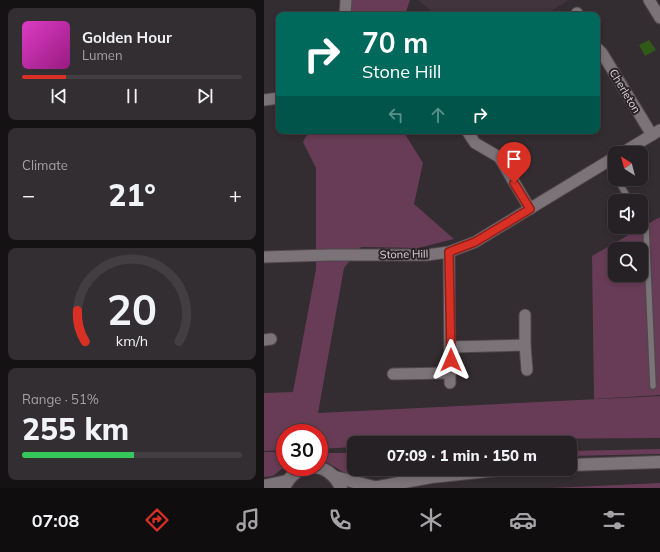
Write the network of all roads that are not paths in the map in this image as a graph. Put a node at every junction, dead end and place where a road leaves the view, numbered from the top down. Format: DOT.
graph roads {
  1 [pos="346,0"];
  2 [pos="654,3"];
  3 [pos="345,12"];
  4 [pos="660,18"];
  5 [pos="600,51"];
  6 [pos="276,98"];
  7 [pos="264,100"];
  8 [pos="656,133"];
  9 [pos="469,134"];
  10 [pos="634,146"];
  11 [pos="608,162"];
  12 [pos="530,209"];
  13 [pos="646,234"];
  14 [pos="449,252"];
  15 [pos="264,256"];
  16 [pos="525,315"];
  17 [pos="525,345"];
  18 [pos="451,346"];
  19 [pos="527,370"];
  20 [pos="393,374"];
  21 [pos="653,386"];
  22 [pos="660,462"];
  23 [pos="577,465"];
  24 [pos="440,476"];
  25 [pos="335,477"];
  26 [pos="285,484"];
  27 [pos="264,486"];
  28 [pos="341,488"];
  29 [pos="373,488"];
  1 -- 3 [label="street"];
  2 -- 4 [label="street"];
  5 -- 8 [label="street, Cherleton"];
  6 -- 7 [label="street"];
  8 -- 10 [label="street"];
  9 -- 12 [label="street"];
  11 -- 12 [label="street, Stone Hill"];
  12 -- 14 [label="street, Stone Hill"];
  13 -- 21 [label="lane"];
  14 -- 15 [label="street, Stone Hill"];
  14 -- 18 [label="street"];
  16 -- 17 [label="street"];
  17 -- 18 [label="street"];
  17 -- 19 [label="street"];
  18 -- 20 [label="street"];
  22 -- 23 [label="street"];
  24 -- 29 [label="street"];
  25 -- 26 [label="street"];
  25 -- 28 [label="street"];
  25 -- 29 [label="street"];
  26 -- 27 [label="street"];
}
